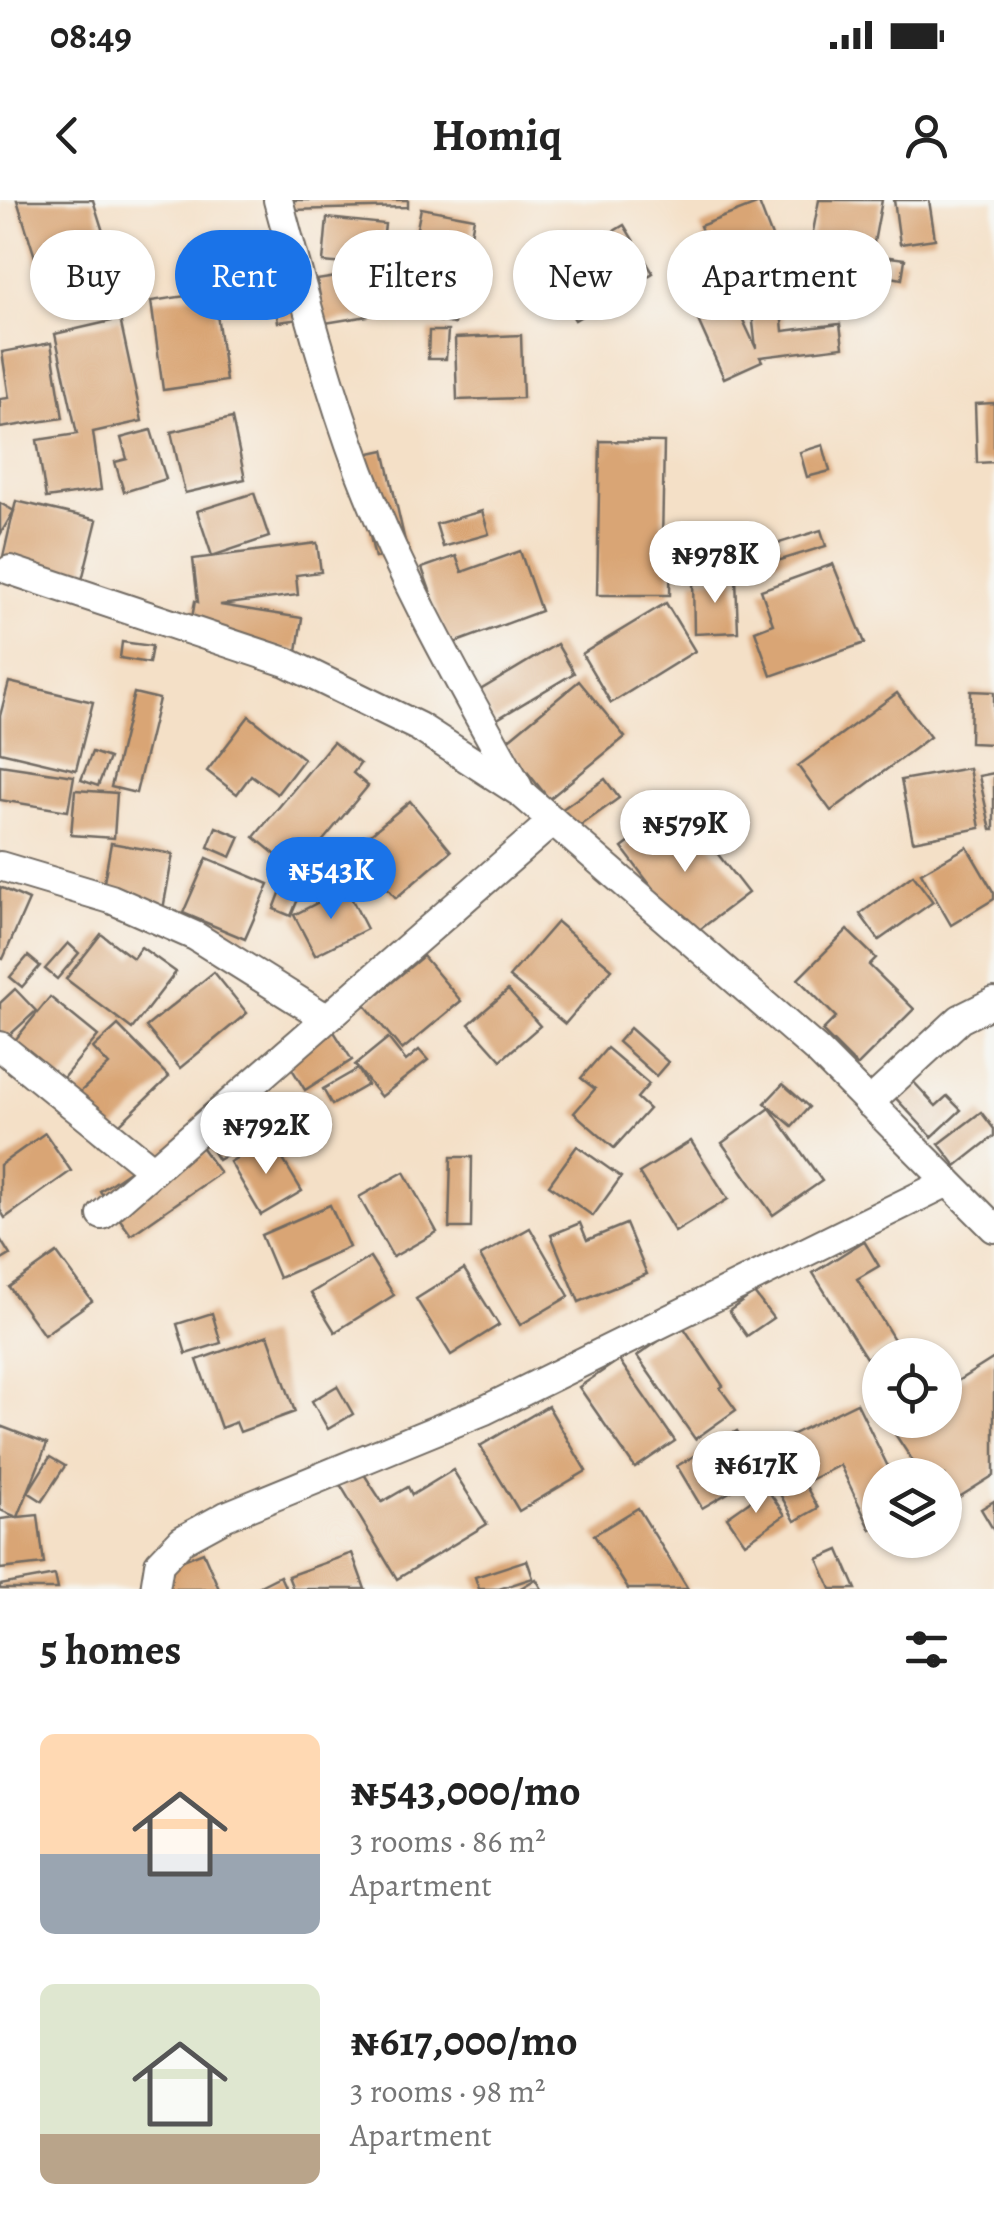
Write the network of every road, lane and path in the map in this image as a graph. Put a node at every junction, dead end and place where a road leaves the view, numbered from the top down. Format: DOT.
graph roads {
  1 [pos="278,200"];
  2 [pos="10,570"];
  3 [pos="521,793"];
  4 [pos="553,821"];
  5 [pos="0,866"];
  6 [pos="994,1002"];
  7 [pos="326,1018"];
  8 [pos="0,1046"];
  9 [pos="869,1102"];
  10 [pos="154,1170"];
  11 [pos="948,1182"];
  12 [pos="102,1215"];
  13 [pos="994,1228"];
  14 [pos="155,1589"];
  1 -- 3 [label="street"];
  2 -- 3 [label="street"];
  3 -- 4 [label="street"];
  4 -- 7 [label="street"];
  4 -- 9 [label="street"];
  5 -- 7 [label="street"];
  6 -- 9 [label="street"];
  7 -- 10 [label="street"];
  8 -- 10 [label="street"];
  9 -- 11 [label="street"];
  10 -- 12 [label="street"];
  11 -- 13 [label="street"];
  11 -- 14 [label="street"];
}
